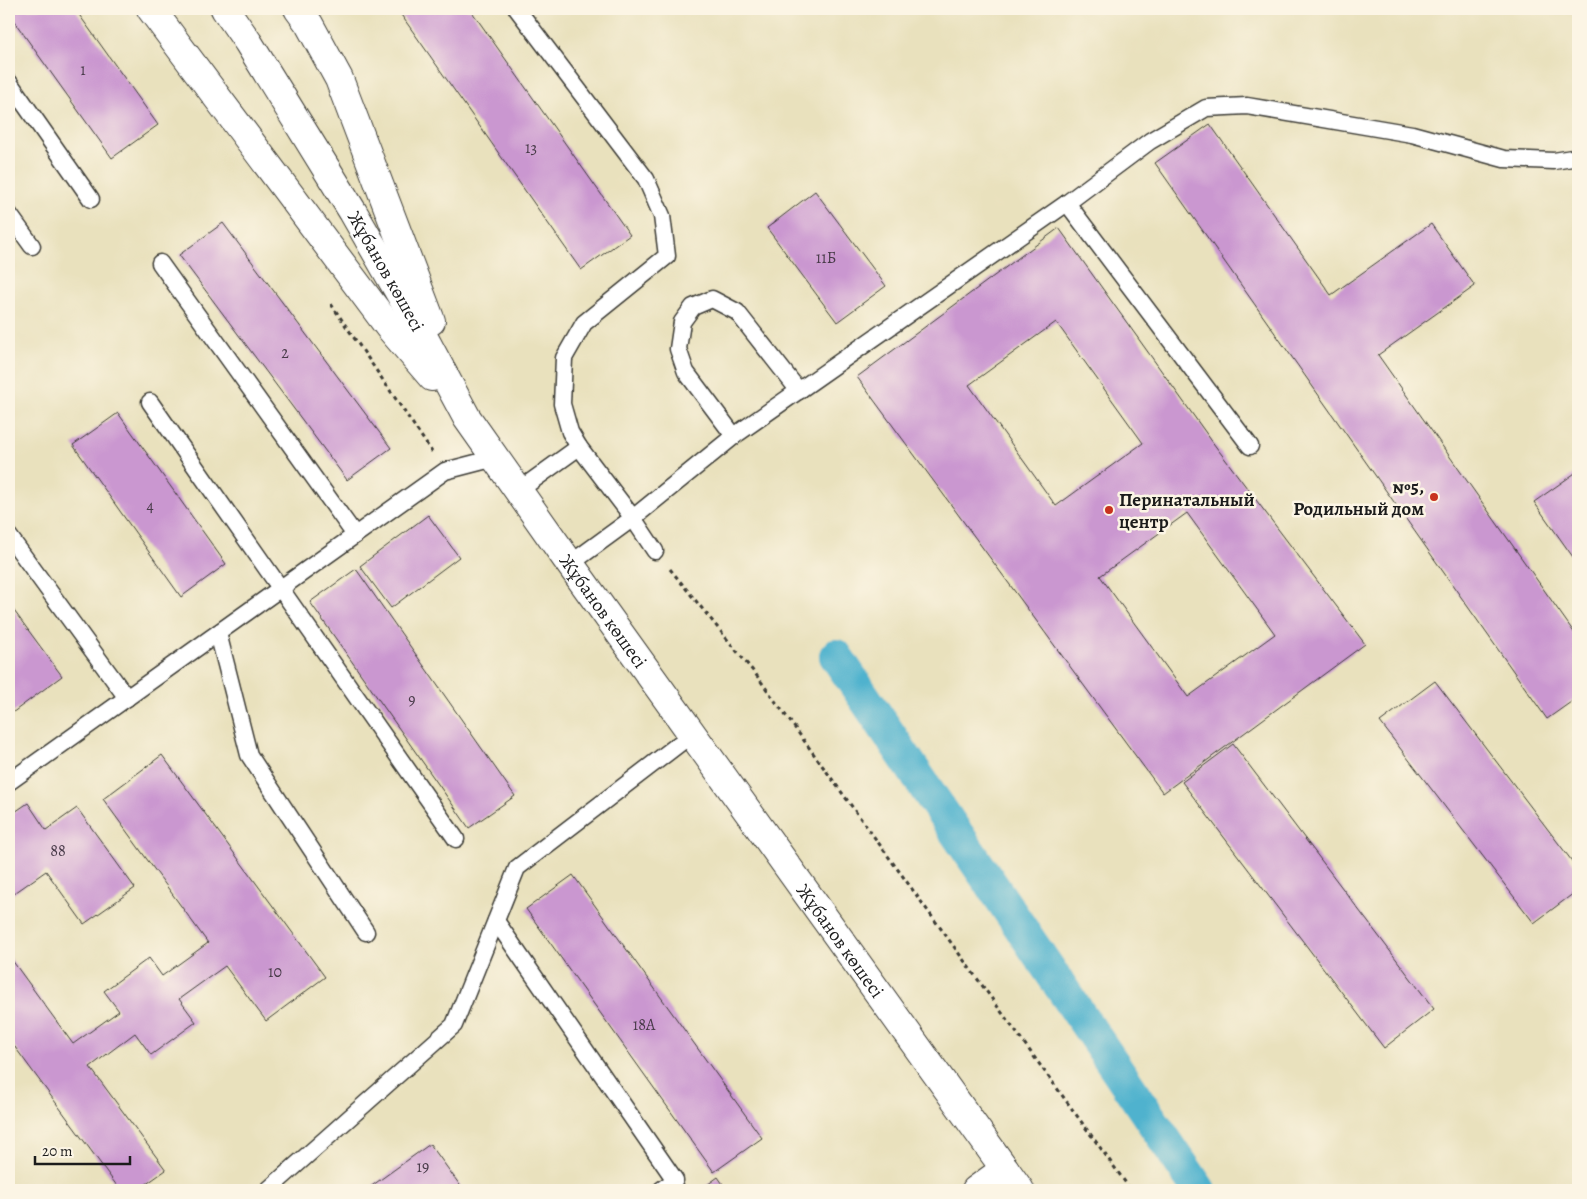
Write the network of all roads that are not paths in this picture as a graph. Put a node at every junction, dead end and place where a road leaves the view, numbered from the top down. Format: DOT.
graph roads {
  1 [pos="151,9"];
  2 [pos="225,9"];
  3 [pos="298,9"];
  4 [pos="517,9"];
  5 [pos="9,82"];
  6 [pos="1578,156"];
  7 [pos="92,199"];
  8 [pos="1067,203"];
  9 [pos="9,214"];
  10 [pos="32,246"];
  11 [pos="160,263"];
  12 [pos="799,391"];
  13 [pos="150,402"];
  14 [pos="467,418"];
  15 [pos="734,436"];
  16 [pos="1250,446"];
  17 [pos="579,447"];
  18 [pos="495,458"];
  19 [pos="518,491"];
  20 [pos="633,518"];
  21 [pos="9,536"];
  22 [pos="355,536"];
  23 [pos="655,551"];
  24 [pos="570,564"];
  25 [pos="282,588"];
  26 [pos="218,632"];
  27 [pos="127,698"];
  28 [pos="692,734"];
  29 [pos="9,782"];
  30 [pos="456,839"];
  31 [pos="496,921"];
  32 [pos="366,932"];
  33 [pos="1012,1180"];
  34 [pos="268,1190"];
  35 [pos="661,1190"];
  36 [pos="976,1190"];
  1 -- 14 [label="main road"];
  2 -- 14 [label="main road, Жұбанов көшесі"];
  3 -- 14 [label="main road"];
  4 -- 17 [label="lane"];
  5 -- 7 [label="lane"];
  6 -- 8 [label="lane"];
  8 -- 12 [label="lane"];
  8 -- 16 [label="lane"];
  9 -- 10 [label="lane"];
  11 -- 22 [label="lane"];
  12 -- 15 [label="lane"];
  12 -- 15 [label="lane"];
  13 -- 25 [label="lane"];
  14 -- 18 [label="main road, Жұбанов көшесі"];
  15 -- 20 [label="lane"];
  17 -- 19 [label="lane"];
  17 -- 20 [label="lane"];
  18 -- 19 [label="main road, Жұбанов көшесі"];
  18 -- 22 [label="lane"];
  19 -- 24 [label="main road, Жұбанов көшесі"];
  20 -- 23 [label="lane"];
  20 -- 24 [label="lane"];
  21 -- 27 [label="lane"];
  22 -- 25 [label="lane"];
  24 -- 28 [label="main road, Жұбанов көшесі"];
  25 -- 26 [label="lane"];
  25 -- 30 [label="lane"];
  26 -- 27 [label="lane"];
  26 -- 32 [label="lane"];
  27 -- 29 [label="lane"];
  28 -- 31 [label="lane"];
  28 -- 33 [label="main road, Жұбанов көшесі"];
  31 -- 34 [label="lane"];
  31 -- 35 [label="lane"];
  33 -- 36 [label="main road"];
}
